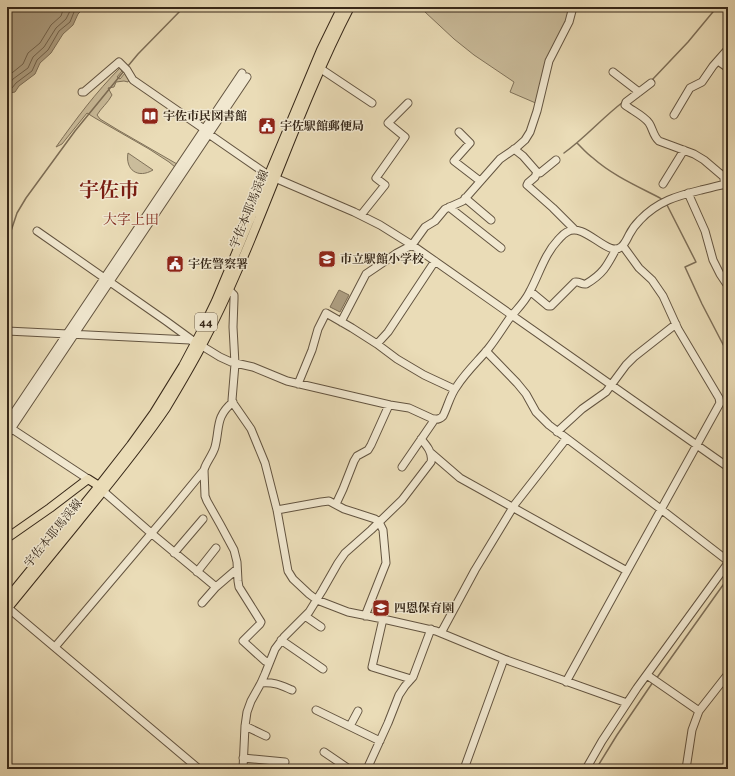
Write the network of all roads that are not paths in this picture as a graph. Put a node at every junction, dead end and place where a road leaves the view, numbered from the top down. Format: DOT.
graph roads {
  1 [pos="342,7"];
  2 [pos="350,7"];
  3 [pos="573,7"];
  4 [pos="728,49"];
  5 [pos="718,61"];
  6 [pos="728,68"];
  7 [pos="321,69"];
  8 [pos="613,72"];
  9 [pos="244,75"];
  10 [pos="651,83"];
  11 [pos="82,92"];
  12 [pos="639,92"];
  13 [pos="372,103"];
  14 [pos="408,103"];
  15 [pos="674,115"];
  16 [pos="206,131"];
  17 [pos="459,132"];
  18 [pos="514,149"];
  19 [pos="684,150"];
  20 [pos="556,160"];
  21 [pos="728,169"];
  22 [pos="537,173"];
  23 [pos="272,176"];
  24 [pos="724,177"];
  25 [pos="480,182"];
  26 [pos="663,184"];
  27 [pos="726,184"];
  28 [pos="688,193"];
  29 [pos="465,198"];
  30 [pos="449,207"];
  31 [pos="361,215"];
  32 [pos="491,220"];
  33 [pos="574,229"];
  34 [pos="37,231"];
  35 [pos="412,245"];
  36 [pos="501,248"];
  37 [pos="619,248"];
  38 [pos="435,261"];
  39 [pos="107,280"];
  40 [pos="728,286"];
  41 [pos="229,290"];
  42 [pos="530,291"];
  43 [pos="512,316"];
  44 [pos="341,322"];
  45 [pos="676,324"];
  46 [pos="7,331"];
  47 [pos="67,334"];
  48 [pos="75,334"];
  49 [pos="197,343"];
  50 [pos="376,344"];
  51 [pos="486,351"];
  52 [pos="235,364"];
  53 [pos="298,384"];
  54 [pos="611,385"];
  55 [pos="454,389"];
  56 [pos="233,402"];
  57 [pos="389,405"];
  58 [pos="435,419"];
  59 [pos="8,426"];
  60 [pos="557,432"];
  61 [pos="7,435"];
  62 [pos="421,439"];
  63 [pos="566,439"];
  64 [pos="696,445"];
  65 [pos="431,453"];
  66 [pos="402,467"];
  67 [pos="728,467"];
  68 [pos="204,470"];
  69 [pos="88,479"];
  70 [pos="101,489"];
  71 [pos="336,504"];
  72 [pos="513,507"];
  73 [pos="277,510"];
  74 [pos="662,510"];
  75 [pos="202,519"];
  76 [pos="379,522"];
  77 [pos="151,534"];
  78 [pos="7,538"];
  79 [pos="216,548"];
  80 [pos="174,553"];
  81 [pos="728,562"];
  82 [pos="237,569"];
  83 [pos="627,570"];
  84 [pos="197,572"];
  85 [pos="216,587"];
  86 [pos="317,600"];
  87 [pos="202,603"];
  88 [pos="7,606"];
  89 [pos="305,616"];
  90 [pos="365,616"];
  91 [pos="383,618"];
  92 [pos="321,627"];
  93 [pos="431,629"];
  94 [pos="441,632"];
  95 [pos="281,640"];
  96 [pos="55,647"];
  97 [pos="504,659"];
  98 [pos="269,662"];
  99 [pos="323,669"];
  100 [pos="728,674"];
  101 [pos="647,675"];
  102 [pos="411,679"];
  103 [pos="566,682"];
  104 [pos="261,683"];
  105 [pos="292,690"];
  106 [pos="627,704"];
  107 [pos="316,710"];
  108 [pos="358,711"];
  109 [pos="699,711"];
  110 [pos="245,726"];
  111 [pos="350,726"];
  112 [pos="266,736"];
  113 [pos="380,740"];
  114 [pos="324,752"];
  115 [pos="243,758"];
  116 [pos="285,762"];
  117 [pos="199,769"];
  118 [pos="243,769"];
  119 [pos="349,769"];
  120 [pos="368,769"];
  121 [pos="464,769"];
  122 [pos="586,769"];
  123 [pos="686,769"];
  1 -- 23 [label="main road, 宇佐本耶馬渓線 / 44"];
  2 -- 7 [label="main road, 宇佐本耶馬渓線 / 44"];
  3 -- 18 [label="street"];
  4 -- 5 [label="street"];
  5 -- 6 [label="street"];
  5 -- 15 [label="street"];
  7 -- 13 [label="street"];
  7 -- 23 [label="main road, 宇佐本耶馬渓線 / 44"];
  8 -- 12 [label="street"];
  9 -- 16 [label="street"];
  10 -- 12 [label="street"];
  11 -- 16 [label="street"];
  12 -- 19 [label="street"];
  14 -- 31 [label="street"];
  16 -- 23 [label="street"];
  16 -- 39 [label="street"];
  17 -- 25 [label="street"];
  18 -- 22 [label="street"];
  18 -- 25 [label="street"];
  19 -- 24 [label="street"];
  19 -- 26 [label="street"];
  20 -- 22 [label="street"];
  21 -- 24 [label="street"];
  22 -- 33 [label="street"];
  23 -- 31 [label="street"];
  23 -- 41 [label="main road, 宇佐本耶馬渓線 / 44"];
  23 -- 49 [label="main road, 宇佐本耶馬渓線 / 44"];
  24 -- 27 [label="street"];
  25 -- 29 [label="street"];
  27 -- 28 [label="street"];
  28 -- 37 [label="street"];
  28 -- 40 [label="street"];
  29 -- 30 [label="street"];
  29 -- 32 [label="street"];
  30 -- 35 [label="street"];
  30 -- 36 [label="street"];
  31 -- 35 [label="street"];
  33 -- 37 [label="street"];
  33 -- 42 [label="street"];
  34 -- 39 [label="street"];
  35 -- 38 [label="street"];
  35 -- 44 [label="street"];
  37 -- 42 [label="street"];
  37 -- 45 [label="street"];
  38 -- 43 [label="street"];
  38 -- 50 [label="street"];
  39 -- 47 [label="street"];
  39 -- 48 [label="street"];
  39 -- 49 [label="street"];
  41 -- 49 [label="main road, 宇佐本耶馬渓線 / 44"];
  41 -- 52 [label="street"];
  42 -- 43 [label="street"];
  43 -- 51 [label="street"];
  43 -- 54 [label="street"];
  44 -- 50 [label="street"];
  44 -- 53 [label="street"];
  45 -- 54 [label="street"];
  45 -- 64 [label="street"];
  46 -- 47 [label="street"];
  47 -- 48 [label="street"];
  47 -- 59 [label="street"];
  48 -- 49 [label="street"];
  48 -- 59 [label="street"];
  49 -- 52 [label="street"];
  49 -- 70 [label="main road, 宇佐本耶馬渓線 / 44"];
  50 -- 55 [label="street"];
  51 -- 55 [label="street"];
  51 -- 60 [label="street"];
  52 -- 53 [label="street"];
  52 -- 56 [label="street"];
  53 -- 57 [label="street"];
  54 -- 60 [label="street"];
  54 -- 64 [label="street"];
  55 -- 58 [label="street"];
  56 -- 68 [label="street"];
  56 -- 73 [label="street"];
  57 -- 58 [label="street"];
  57 -- 71 [label="street"];
  58 -- 62 [label="street"];
  59 -- 61 [label="street"];
  59 -- 69 [label="street"];
  60 -- 63 [label="street"];
  62 -- 65 [label="street"];
  62 -- 66 [label="street"];
  63 -- 72 [label="street"];
  63 -- 74 [label="street"];
  64 -- 67 [label="street"];
  64 -- 74 [label="street"];
  65 -- 72 [label="street"];
  65 -- 76 [label="street"];
  68 -- 77 [label="street"];
  68 -- 82 [label="street"];
  69 -- 70 [label="main road"];
  69 -- 78 [label="main road, 宇佐本耶馬渓線"];
  70 -- 77 [label="street"];
  70 -- 88 [label="main road, 宇佐本耶馬渓線 / 44"];
  71 -- 73 [label="street"];
  71 -- 76 [label="street"];
  72 -- 83 [label="street"];
  72 -- 94 [label="street"];
  73 -- 86 [label="street"];
  74 -- 81 [label="street"];
  74 -- 83 [label="street"];
  75 -- 80 [label="street"];
  76 -- 86 [label="street"];
  76 -- 90 [label="street"];
  77 -- 80 [label="street"];
  77 -- 96 [label="street"];
  79 -- 84 [label="street"];
  80 -- 84 [label="street"];
  81 -- 101 [label="street"];
  82 -- 85 [label="street"];
  82 -- 98 [label="street"];
  83 -- 103 [label="street"];
  84 -- 85 [label="street"];
  85 -- 87 [label="street"];
  86 -- 89 [label="street"];
  86 -- 90 [label="street"];
  88 -- 96 [label="street"];
  89 -- 92 [label="street"];
  89 -- 95 [label="street"];
  90 -- 91 [label="street"];
  91 -- 93 [label="street"];
  91 -- 102 [label="street"];
  93 -- 94 [label="street"];
  93 -- 102 [label="street"];
  94 -- 97 [label="street"];
  95 -- 98 [label="street"];
  95 -- 99 [label="street"];
  96 -- 117 [label="street"];
  97 -- 103 [label="street"];
  97 -- 121 [label="street"];
  98 -- 104 [label="street"];
  100 -- 109 [label="street"];
  101 -- 106 [label="street"];
  101 -- 109 [label="street"];
  102 -- 113 [label="street"];
  103 -- 106 [label="street"];
  104 -- 105 [label="street"];
  104 -- 110 [label="street"];
  106 -- 122 [label="street"];
  107 -- 111 [label="street"];
  108 -- 111 [label="street"];
  109 -- 123 [label="street"];
  110 -- 112 [label="street"];
  110 -- 115 [label="street"];
  111 -- 113 [label="street"];
  113 -- 120 [label="street"];
  114 -- 119 [label="street"];
  115 -- 116 [label="street"];
  115 -- 118 [label="street"];
}
